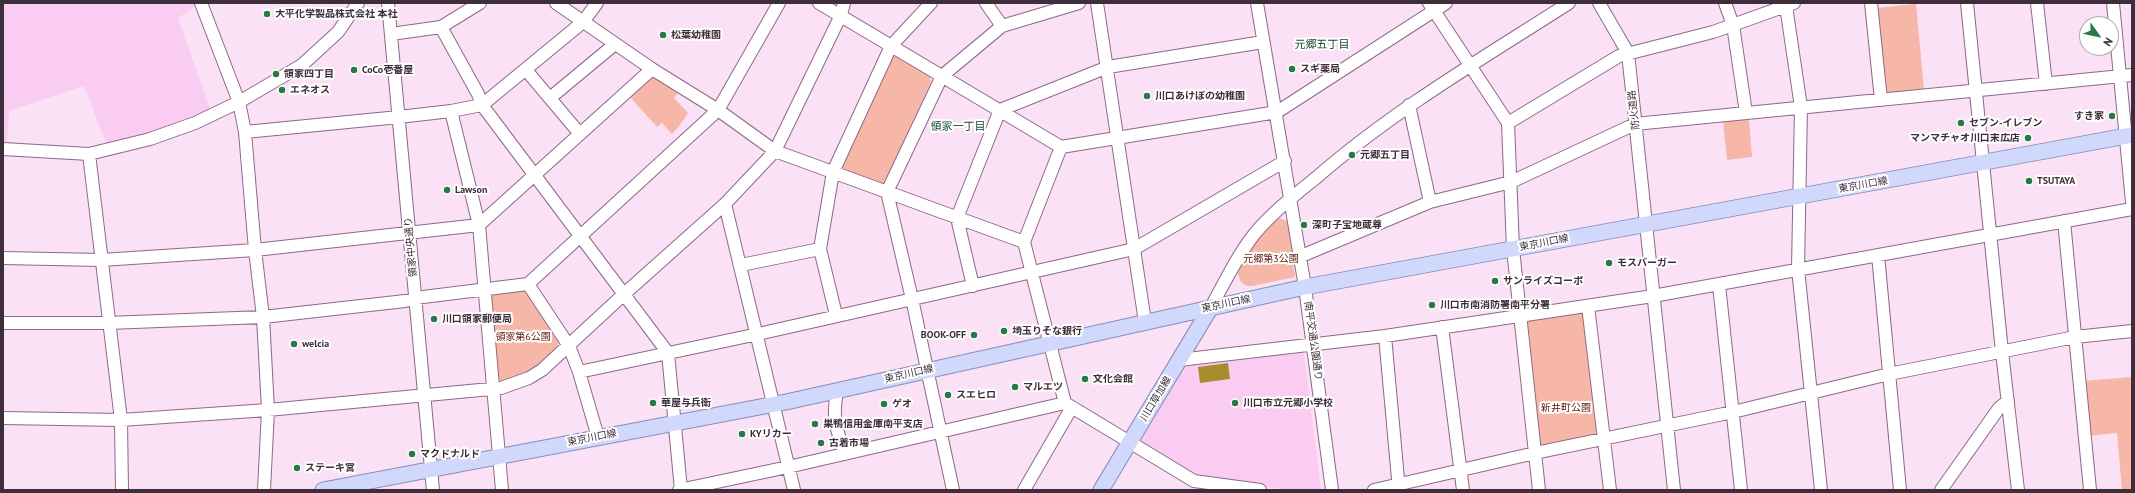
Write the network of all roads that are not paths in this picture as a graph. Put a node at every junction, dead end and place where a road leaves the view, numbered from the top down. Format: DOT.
graph roads {
  1 [pos="201,3"];
  2 [pos="358,3"];
  3 [pos="388,3"];
  4 [pos="556,3"];
  5 [pos="598,3"];
  6 [pos="779,3"];
  7 [pos="819,3"];
  8 [pos="844,3"];
  9 [pos="931,3"];
  10 [pos="986,3"];
  11 [pos="1079,3"];
  12 [pos="1097,3"];
  13 [pos="1257,3"];
  14 [pos="1446,3"];
  15 [pos="1569,3"];
  16 [pos="1599,3"];
  17 [pos="1725,3"];
  18 [pos="1871,3"];
  19 [pos="1967,3"];
  20 [pos="2037,3"];
  21 [pos="2114,3"];
  22 [pos="474,4"];
  23 [pos="1790,5"];
  24 [pos="1432,7"];
  25 [pos="841,15"];
  26 [pos="583,22"];
  27 [pos="1733,25"];
  28 [pos="1002,26"];
  29 [pos="441,27"];
  30 [pos="392,34"];
  31 [pos="1263,42"];
  32 [pos="615,44"];
  33 [pos="891,46"];
  34 [pos="1628,53"];
  35 [pos="1470,66"];
  36 [pos="1108,67"];
  37 [pos="652,69"];
  38 [pos="526,70"];
  39 [pos="942,76"];
  40 [pos="2126,76"];
  41 [pos="2046,84"];
  42 [pos="1975,92"];
  43 [pos="550,98"];
  44 [pos="1881,100"];
  45 [pos="240,102"];
  46 [pos="482,105"];
  47 [pos="1409,105"];
  48 [pos="1801,107"];
  49 [pos="718,110"];
  50 [pos="1000,110"];
  51 [pos="451,111"];
  52 [pos="1277,112"];
  53 [pos="1746,113"];
  54 [pos="399,117"];
  55 [pos="1508,123"];
  56 [pos="1635,124"];
  57 [pos="245,132"];
  58 [pos="580,134"];
  59 [pos="2128,135"];
  60 [pos="1116,138"];
  61 [pos="1061,147"];
  62 [pos="3,149"];
  63 [pos="775,151"];
  64 [pos="89,154"];
  65 [pos="1285,161"];
  66 [pos="1983,163"];
  67 [pos="833,172"];
  68 [pos="535,175"];
  69 [pos="1511,182"];
  70 [pos="887,192"];
  71 [pos="1800,196"];
  72 [pos="1290,199"];
  73 [pos="1430,202"];
  74 [pos="2132,202"];
  75 [pos="725,204"];
  76 [pos="2132,209"];
  77 [pos="957,218"];
  78 [pos="2064,222"];
  79 [pos="1645,224"];
  80 [pos="479,225"];
  81 [pos="409,233"];
  82 [pos="1990,235"];
  83 [pos="582,236"];
  84 [pos="1024,242"];
  85 [pos="820,249"];
  86 [pos="1134,249"];
  87 [pos="1513,249"];
  88 [pos="255,250"];
  89 [pos="1878,255"];
  90 [pos="1300,257"];
  91 [pos="3,258"];
  92 [pos="101,260"];
  93 [pos="740,265"];
  94 [pos="1798,269"];
  95 [pos="1032,273"];
  96 [pos="528,284"];
  97 [pos="1718,285"];
  98 [pos="973,286"];
  99 [pos="1305,287"];
  100 [pos="484,289"];
  101 [pos="623,295"];
  102 [pos="1653,296"];
  103 [pos="416,299"];
  104 [pos="912,299"];
  105 [pos="1588,306"];
  106 [pos="1211,307"];
  107 [pos="836,315"];
  108 [pos="1522,315"];
  109 [pos="263,317"];
  110 [pos="1145,322"];
  111 [pos="3,323"];
  112 [pos="108,323"];
  113 [pos="1442,327"];
  114 [pos="2132,331"];
  115 [pos="758,334"];
  116 [pos="1385,336"];
  117 [pos="2075,337"];
  118 [pos="1048,343"];
  119 [pos="1314,345"];
  120 [pos="569,346"];
  121 [pos="2002,352"];
  122 [pos="668,353"];
  123 [pos="1179,360"];
  124 [pos="928,370"];
  125 [pos="579,372"];
  126 [pos="1889,374"];
  127 [pos="493,388"];
  128 [pos="837,391"];
  129 [pos="424,394"];
  130 [pos="1811,394"];
  131 [pos="2008,401"];
  132 [pos="774,405"];
  133 [pos="1068,405"];
  134 [pos="268,410"];
  135 [pos="1733,412"];
  136 [pos="3,418"];
  137 [pos="121,420"];
  138 [pos="675,423"];
  139 [pos="1667,424"];
  140 [pos="942,432"];
  141 [pos="598,437"];
  142 [pos="1604,439"];
  143 [pos="1129,443"];
  144 [pos="1535,453"];
  145 [pos="845,454"];
  146 [pos="499,456"];
  147 [pos="788,467"];
  148 [pos="431,468"];
  149 [pos="1460,472"];
  150 [pos="370,486"];
  151 [pos="1191,486"];
  152 [pos="1399,487"];
  153 [pos="122,490"];
  154 [pos="264,490"];
  155 [pos="323,490"];
  156 [pos="433,490"];
  157 [pos="502,490"];
  158 [pos="680,490"];
  159 [pos="794,490"];
  160 [pos="953,490"];
  161 [pos="1024,490"];
  162 [pos="1102,490"];
  163 [pos="1260,490"];
  164 [pos="1332,490"];
  165 [pos="1374,490"];
  166 [pos="1463,490"];
  167 [pos="1539,490"];
  168 [pos="1610,490"];
  169 [pos="1674,490"];
  170 [pos="1741,490"];
  171 [pos="1821,490"];
  172 [pos="1900,490"];
  173 [pos="1941,490"];
  174 [pos="2018,490"];
  175 [pos="2090,490"];
  1 -- 45 [label="street"];
  2 -- 45 [label="street"];
  3 -- 30 [label="street, 領家中央通り"];
  4 -- 26 [label="street"];
  5 -- 26 [label="street"];
  6 -- 49 [label="street"];
  7 -- 25 [label="street"];
  8 -- 25 [label="street"];
  9 -- 33 [label="street"];
  10 -- 28 [label="street"];
  11 -- 28 [label="street"];
  12 -- 36 [label="street"];
  13 -- 31 [label="street, 南平交通公園通り"];
  14 -- 24 [label="street"];
  15 -- 35 [label="street"];
  16 -- 34 [label="street, 防火道路"];
  17 -- 27 [label="street"];
  18 -- 44 [label="street"];
  19 -- 42 [label="street"];
  20 -- 41 [label="street"];
  21 -- 40 [label="street"];
  22 -- 29 [label="street"];
  23 -- 27 [label="street"];
  23 -- 48 [label="street"];
  24 -- 35 [label="street"];
  24 -- 52 [label="street"];
  25 -- 33 [label="street"];
  25 -- 63 [label="street"];
  26 -- 32 [label="street"];
  26 -- 38 [label="street"];
  27 -- 34 [label="street"];
  27 -- 53 [label="street"];
  28 -- 39 [label="street"];
  29 -- 30 [label="street"];
  29 -- 46 [label="street"];
  30 -- 54 [label="street, 領家中央通り"];
  31 -- 36 [label="street"];
  31 -- 52 [label="street, 南平交通公園通り"];
  32 -- 37 [label="street"];
  32 -- 43 [label="street"];
  33 -- 39 [label="street"];
  33 -- 67 [label="street"];
  34 -- 55 [label="street"];
  34 -- 56 [label="street, 防火道路"];
  35 -- 47 [label="street"];
  35 -- 55 [label="street"];
  36 -- 50 [label="street"];
  36 -- 60 [label="street"];
  37 -- 49 [label="street"];
  37 -- 58 [label="street"];
  38 -- 43 [label="street"];
  38 -- 46 [label="street"];
  39 -- 50 [label="street"];
  39 -- 70 [label="street"];
  40 -- 41 [label="street"];
  40 -- 59 [label="street"];
  41 -- 42 [label="street"];
  42 -- 44 [label="street"];
  42 -- 66 [label="street"];
  43 -- 58 [label="street"];
  44 -- 48 [label="street"];
  45 -- 57 [label="street"];
  45 -- 64 [label="street"];
  46 -- 51 [label="street"];
  46 -- 68 [label="street"];
  47 -- 72 [label="street"];
  47 -- 73 [label="street"];
  48 -- 53 [label="street"];
  48 -- 71 [label="street"];
  49 -- 63 [label="street"];
  49 -- 83 [label="street"];
  50 -- 61 [label="street"];
  50 -- 77 [label="street"];
  51 -- 54 [label="street"];
  51 -- 80 [label="street"];
  52 -- 60 [label="street"];
  52 -- 65 [label="street, 南平交通公園通り"];
  53 -- 56 [label="street"];
  54 -- 57 [label="street"];
  54 -- 81 [label="street, 領家中央通り"];
  55 -- 69 [label="street"];
  56 -- 69 [label="street"];
  56 -- 79 [label="street, 防火道路"];
  57 -- 88 [label="street"];
  58 -- 68 [label="street"];
  59 -- 66 [label="main road, 東京川口線"];
  59 -- 74 [label="street"];
  60 -- 61 [label="street"];
  60 -- 86 [label="street"];
  61 -- 84 [label="street"];
  62 -- 64 [label="street"];
  63 -- 67 [label="street"];
  63 -- 75 [label="street"];
  64 -- 92 [label="street"];
  65 -- 72 [label="street, 南平交通公園通り"];
  65 -- 86 [label="street"];
  66 -- 71 [label="main road, 東京川口線"];
  66 -- 82 [label="street"];
  67 -- 70 [label="street"];
  67 -- 85 [label="street"];
  68 -- 80 [label="street"];
  68 -- 83 [label="street"];
  69 -- 73 [label="street"];
  69 -- 87 [label="street"];
  70 -- 77 [label="street"];
  70 -- 104 [label="street"];
  71 -- 79 [label="main road, 東京川口線"];
  71 -- 94 [label="street"];
  72 -- 90 [label="street, 南平交通公園通り"];
  72 -- 106 [label="street"];
  73 -- 90 [label="street"];
  75 -- 93 [label="street"];
  75 -- 101 [label="street"];
  76 -- 78 [label="street"];
  77 -- 84 [label="street"];
  77 -- 98 [label="street"];
  78 -- 82 [label="street"];
  78 -- 117 [label="street"];
  79 -- 87 [label="main road, 東京川口線"];
  79 -- 102 [label="street, 防火道路"];
  80 -- 81 [label="street"];
  80 -- 100 [label="street"];
  81 -- 88 [label="street"];
  81 -- 103 [label="street, 領家中央通り"];
  82 -- 89 [label="street"];
  82 -- 121 [label="street"];
  83 -- 96 [label="street"];
  83 -- 101 [label="street"];
  84 -- 95 [label="street"];
  85 -- 93 [label="street"];
  85 -- 107 [label="street"];
  86 -- 95 [label="street"];
  86 -- 110 [label="street"];
  87 -- 99 [label="main road, 東京川口線"];
  87 -- 108 [label="street"];
  88 -- 92 [label="street"];
  88 -- 109 [label="street"];
  89 -- 94 [label="street"];
  89 -- 126 [label="street"];
  90 -- 99 [label="street, 南平交通公園通り"];
  91 -- 92 [label="street"];
  92 -- 112 [label="street"];
  93 -- 115 [label="street"];
  94 -- 97 [label="street"];
  94 -- 130 [label="street"];
  95 -- 98 [label="street"];
  95 -- 118 [label="street"];
  96 -- 100 [label="street"];
  96 -- 120 [label="street"];
  97 -- 102 [label="street"];
  97 -- 135 [label="street"];
  98 -- 104 [label="street"];
  99 -- 106 [label="main road, 東京川口線"];
  99 -- 119 [label="street, 南平交通公園通り"];
  100 -- 103 [label="street"];
  100 -- 127 [label="street"];
  101 -- 120 [label="street"];
  101 -- 122 [label="street"];
  102 -- 105 [label="street"];
  102 -- 139 [label="street, 防火道路"];
  103 -- 109 [label="street"];
  103 -- 129 [label="street, 領家中央通り"];
  104 -- 107 [label="street"];
  104 -- 124 [label="street"];
  105 -- 108 [label="street"];
  105 -- 142 [label="street"];
  106 -- 110 [label="main road, 東京川口線"];
  106 -- 123 [label="main road, 川口草加線"];
  107 -- 115 [label="street"];
  108 -- 113 [label="street"];
  108 -- 144 [label="street"];
  109 -- 112 [label="street"];
  109 -- 134 [label="street"];
  110 -- 118 [label="main road, 東京川口線"];
  111 -- 112 [label="street"];
  112 -- 137 [label="street"];
  113 -- 116 [label="street"];
  113 -- 149 [label="street"];
  114 -- 117 [label="street"];
  115 -- 122 [label="street"];
  115 -- 132 [label="street"];
  116 -- 119 [label="street"];
  116 -- 152 [label="street"];
  117 -- 121 [label="street"];
  117 -- 175 [label="street"];
  118 -- 124 [label="main road, 東京川口線"];
  118 -- 133 [label="street"];
  119 -- 123 [label="street"];
  119 -- 164 [label="street, 南平交通公園通り"];
  120 -- 125 [label="street"];
  120 -- 127 [label="street"];
  121 -- 126 [label="street"];
  121 -- 131 [label="street"];
  122 -- 125 [label="street"];
  122 -- 138 [label="street"];
  123 -- 143 [label="main road, 川口草加線"];
  124 -- 128 [label="main road, 東京川口線"];
  124 -- 140 [label="street"];
  125 -- 141 [label="street"];
  126 -- 130 [label="street"];
  126 -- 172 [label="street"];
  127 -- 129 [label="street"];
  127 -- 146 [label="street"];
  128 -- 132 [label="main road, 東京川口線"];
  128 -- 145 [label="street"];
  129 -- 134 [label="street"];
  129 -- 148 [label="street, 領家中央通り"];
  130 -- 135 [label="street"];
  130 -- 171 [label="street"];
  131 -- 173 [label="street"];
  131 -- 174 [label="street"];
  132 -- 138 [label="main road, 東京川口線"];
  132 -- 147 [label="street"];
  133 -- 140 [label="street"];
  133 -- 143 [label="street"];
  133 -- 161 [label="street"];
  134 -- 137 [label="street"];
  134 -- 154 [label="street"];
  135 -- 139 [label="street"];
  135 -- 170 [label="street"];
  136 -- 137 [label="street"];
  137 -- 153 [label="street"];
  138 -- 141 [label="main road, 東京川口線"];
  138 -- 158 [label="street"];
  139 -- 142 [label="street"];
  139 -- 169 [label="street, 防火道路"];
  140 -- 145 [label="street"];
  140 -- 160 [label="street"];
  141 -- 146 [label="main road, 東京川口線"];
  142 -- 144 [label="street"];
  142 -- 168 [label="street"];
  143 -- 151 [label="street"];
  143 -- 162 [label="main road, 川口草加線"];
  144 -- 149 [label="street"];
  144 -- 167 [label="street"];
  145 -- 147 [label="street"];
  146 -- 148 [label="main road, 東京川口線"];
  146 -- 157 [label="street"];
  147 -- 158 [label="street"];
  147 -- 159 [label="street"];
  148 -- 150 [label="main road, 東京川口線"];
  148 -- 156 [label="street, 領家中央通り"];
  149 -- 152 [label="street"];
  149 -- 166 [label="street"];
  150 -- 155 [label="main road, 東京川口線"];
  151 -- 163 [label="street"];
  152 -- 165 [label="street"];
}
